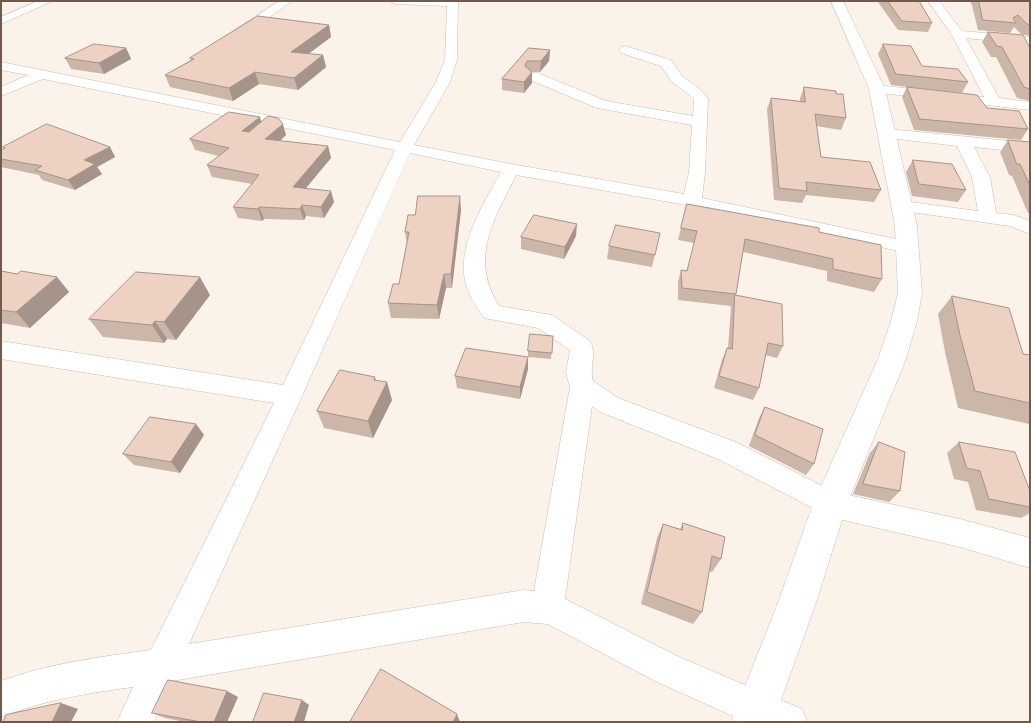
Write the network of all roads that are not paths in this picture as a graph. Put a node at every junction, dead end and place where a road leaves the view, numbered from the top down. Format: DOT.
graph roads {
  1 [pos="48,1"];
  2 [pos="287,1"];
  3 [pos="395,1"];
  4 [pos="837,1"];
  5 [pos="933,1"];
  6 [pos="453,2"];
  7 [pos="1,21"];
  8 [pos="958,34"];
  9 [pos="229,40"];
  10 [pos="1030,41"];
  11 [pos="625,50"];
  12 [pos="1,66"];
  13 [pos="42,74"];
  14 [pos="533,76"];
  15 [pos="163,84"];
  16 [pos="877,89"];
  17 [pos="1,92"];
  18 [pos="146,95"];
  19 [pos="994,102"];
  20 [pos="1030,106"];
  21 [pos="700,122"];
  22 [pos="888,134"];
  23 [pos="964,142"];
  24 [pos="404,146"];
  25 [pos="1030,148"];
  26 [pos="511,168"];
  27 [pos="692,202"];
  28 [pos="902,206"];
  29 [pos="988,218"];
  30 [pos="1030,228"];
  31 [pos="908,247"];
  32 [pos="1,350"];
  33 [pos="582,387"];
  34 [pos="290,396"];
  35 [pos="830,504"];
  36 [pos="1030,552"];
  37 [pos="547,608"];
  38 [pos="163,666"];
  39 [pos="1,699"];
  40 [pos="755,715"];
  41 [pos="135,722"];
  42 [pos="789,722"];
  1 -- 7 [label="street"];
  2 -- 9 [label="street"];
  3 -- 6 [label="street"];
  4 -- 16 [label="street"];
  5 -- 8 [label="street"];
  6 -- 24 [label="street"];
  8 -- 10 [label="street"];
  8 -- 19 [label="street"];
  11 -- 21 [label="street"];
  12 -- 13 [label="street"];
  13 -- 17 [label="street"];
  13 -- 18 [label="street"];
  14 -- 21 [label="street"];
  15 -- 18 [label="street"];
  16 -- 19 [label="street"];
  16 -- 22 [label="street"];
  18 -- 24 [label="street"];
  19 -- 20 [label="street"];
  21 -- 27 [label="street"];
  22 -- 23 [label="street"];
  22 -- 28 [label="street"];
  23 -- 25 [label="street"];
  23 -- 29 [label="street"];
  24 -- 26 [label="street"];
  24 -- 34 [label="street"];
  26 -- 27 [label="street"];
  26 -- 33 [label="street"];
  27 -- 31 [label="street"];
  28 -- 29 [label="street"];
  28 -- 31 [label="street"];
  29 -- 30 [label="street"];
  31 -- 35 [label="street"];
  32 -- 34 [label="street"];
  33 -- 35 [label="street"];
  33 -- 37 [label="street"];
  34 -- 38 [label="street"];
  35 -- 36 [label="street"];
  35 -- 40 [label="street"];
  37 -- 38 [label="street"];
  37 -- 40 [label="street"];
  38 -- 39 [label="street"];
  38 -- 41 [label="street"];
  40 -- 42 [label="street"];
}
